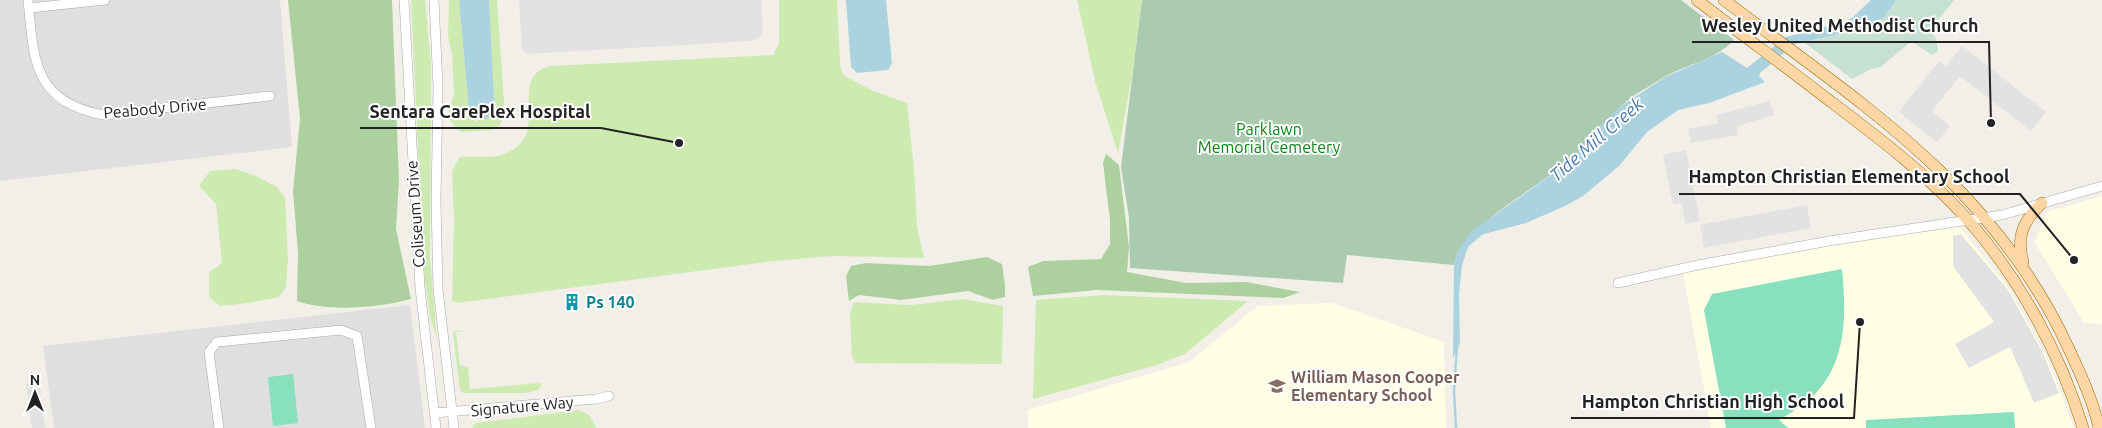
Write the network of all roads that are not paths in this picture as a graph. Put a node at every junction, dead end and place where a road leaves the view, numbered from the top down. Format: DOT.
graph roads {
  1 [pos="105,0"];
  2 [pos="404,0"];
  3 [pos="434,0"];
  4 [pos="1697,0"];
  5 [pos="1724,0"];
  6 [pos="28,4"];
  7 [pos="270,96"];
  8 [pos="2102,186"];
  9 [pos="2042,203"];
  10 [pos="1986,218"];
  11 [pos="1967,220"];
  12 [pos="2025,268"];
  13 [pos="1618,283"];
  14 [pos="609,396"];
  15 [pos="453,412"];
  16 [pos="434,413"];
  17 [pos="219,428"];
  18 [pos="371,428"];
  19 [pos="436,428"];
  20 [pos="454,428"];
  21 [pos="2083,428"];
  22 [pos="2099,428"];
  1 -- 6 [label="street"];
  2 -- 16 [label="street, Coliseum Drive"];
  3 -- 15 [label="street, Coliseum Drive"];
  4 -- 11 [label="main road"];
  5 -- 10 [label="main road"];
  6 -- 7 [label="street, Peabody Drive"];
  8 -- 9 [label="street"];
  9 -- 10 [label="street"];
  9 -- 12 [label="main road"];
  10 -- 11 [label="street"];
  10 -- 12 [label="main road"];
  11 -- 13 [label="street"];
  11 -- 21 [label="main road"];
  12 -- 22 [label="main road"];
  14 -- 15 [label="street, Signature Way"];
  15 -- 16 [label="street, Signature Way"];
  15 -- 20 [label="street, Coliseum Drive"];
  16 -- 19 [label="street, Coliseum Drive"];
  17 -- 18 [label="street"];
}
